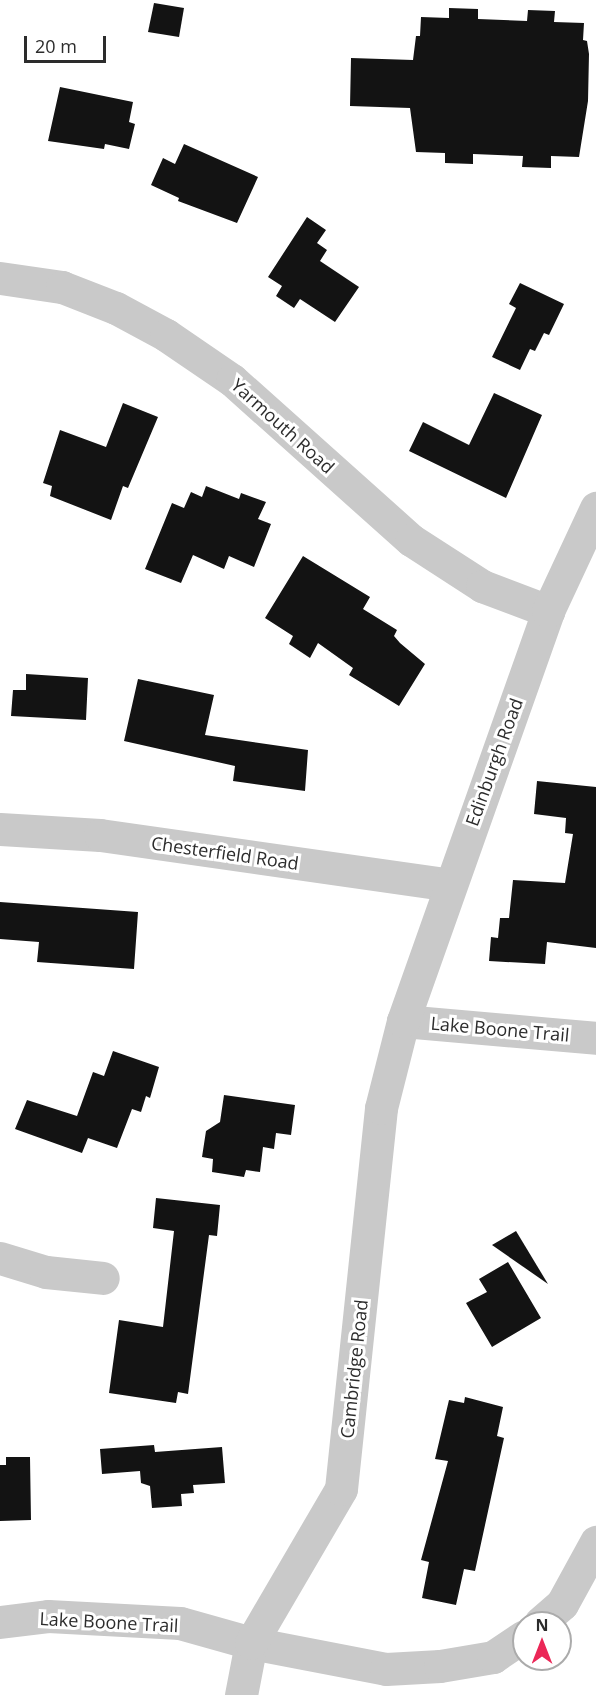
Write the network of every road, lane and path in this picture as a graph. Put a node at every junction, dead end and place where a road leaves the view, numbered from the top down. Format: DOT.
graph roads {
  1 [pos="0,278"];
  2 [pos="596,508"];
  3 [pos="548,611"];
  4 [pos="0,829"];
  5 [pos="450,885"];
  6 [pos="403,1021"];
  7 [pos="596,1038"];
  8 [pos="0,1258"];
  9 [pos="103,1278"];
  10 [pos="596,1542"];
  11 [pos="554,1611"];
  12 [pos="0,1622"];
  13 [pos="251,1643"];
  14 [pos="512,1644"];
  15 [pos="241,1695"];
  1 -- 3 [label="street, Yarmouth Road"];
  2 -- 3 [label="street, Edinburgh Road"];
  3 -- 5 [label="street, Edinburgh Road"];
  4 -- 5 [label="street, Chesterfield Road"];
  5 -- 6 [label="street, Edinburgh Road"];
  6 -- 7 [label="street, Lake Boone Trail"];
  6 -- 13 [label="street, Cambridge Road"];
  8 -- 9 [label="street"];
  10 -- 11 [label="street"];
  12 -- 13 [label="street, Lake Boone Trail"];
  13 -- 14 [label="street, Lake Boone Trail"];
  13 -- 15 [label="street, Cambridge Road"];
}
